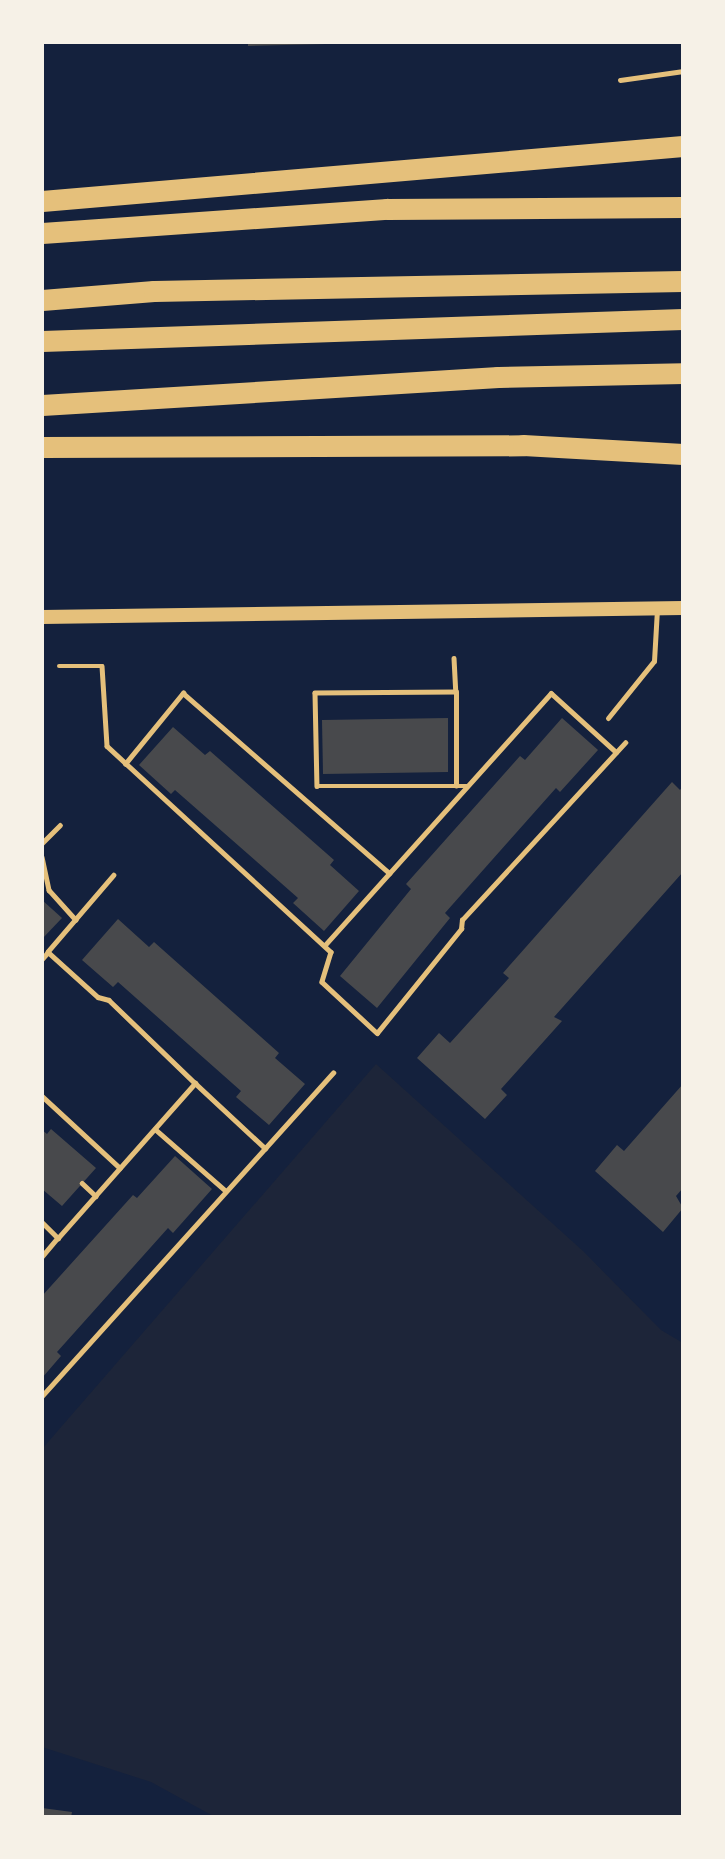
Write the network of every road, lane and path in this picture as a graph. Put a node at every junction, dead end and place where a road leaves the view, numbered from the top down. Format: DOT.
graph roads {
  1 [pos="683,71"];
  2 [pos="620,80"];
  3 [pos="683,146"];
  4 [pos="42,201"];
  5 [pos="683,207"];
  6 [pos="42,233"];
  7 [pos="683,281"];
  8 [pos="42,300"];
  9 [pos="683,319"];
  10 [pos="42,341"];
  11 [pos="683,373"];
  12 [pos="42,405"];
  13 [pos="42,447"];
  14 [pos="683,454"];
  15 [pos="683,608"];
  16 [pos="657,609"];
  17 [pos="42,617"];
  18 [pos="454,657"];
  19 [pos="59,666"];
  20 [pos="456,692"];
  21 [pos="608,718"];
  22 [pos="591,729"];
  23 [pos="603,739"];
  24 [pos="625,743"];
  25 [pos="616,752"];
  26 [pos="125,764"];
  27 [pos="456,786"];
  28 [pos="467,786"];
  29 [pos="60,825"];
  30 [pos="42,843"];
  31 [pos="42,857"];
  32 [pos="389,873"];
  33 [pos="114,876"];
  34 [pos="76,920"];
  35 [pos="325,945"];
  36 [pos="48,952"];
  37 [pos="42,959"];
  38 [pos="332,1073"];
  39 [pos="195,1083"];
  40 [pos="42,1096"];
  41 [pos="156,1128"];
  42 [pos="265,1148"];
  43 [pos="120,1168"];
  44 [pos="82,1184"];
  45 [pos="226,1191"];
  46 [pos="96,1196"];
  47 [pos="42,1222"];
  48 [pos="58,1238"];
  49 [pos="42,1257"];
  50 [pos="42,1396"];
  1 -- 2 [label="lane"];
  3 -- 4 [label="highway"];
  5 -- 6 [label="highway"];
  7 -- 8 [label="highway"];
  9 -- 10 [label="highway"];
  11 -- 12 [label="highway"];
  13 -- 14 [label="highway"];
  15 -- 16 [label="main road"];
  16 -- 17 [label="main road"];
  16 -- 21 [label="lane"];
  18 -- 20 [label="path"];
  19 -- 26 [label="path"];
  20 -- 27 [label="path"];
  20 -- 28 [label="path"];
  22 -- 28 [label="path"];
  23 -- 25 [label="path"];
  24 -- 25 [label="path"];
  25 -- 35 [label="path"];
  26 -- 32 [label="path"];
  26 -- 35 [label="path"];
  28 -- 32 [label="path"];
  29 -- 30 [label="path"];
  31 -- 34 [label="path"];
  32 -- 35 [label="path"];
  33 -- 34 [label="path"];
  34 -- 36 [label="path"];
  36 -- 37 [label="path"];
  36 -- 39 [label="path"];
  38 -- 42 [label="path"];
  39 -- 41 [label="path"];
  39 -- 42 [label="path"];
  40 -- 43 [label="path"];
  41 -- 43 [label="path"];
  41 -- 45 [label="path"];
  42 -- 45 [label="path"];
  43 -- 46 [label="path"];
  44 -- 46 [label="path"];
  45 -- 50 [label="path"];
  46 -- 48 [label="path"];
  47 -- 48 [label="path"];
  48 -- 49 [label="path"];
}
